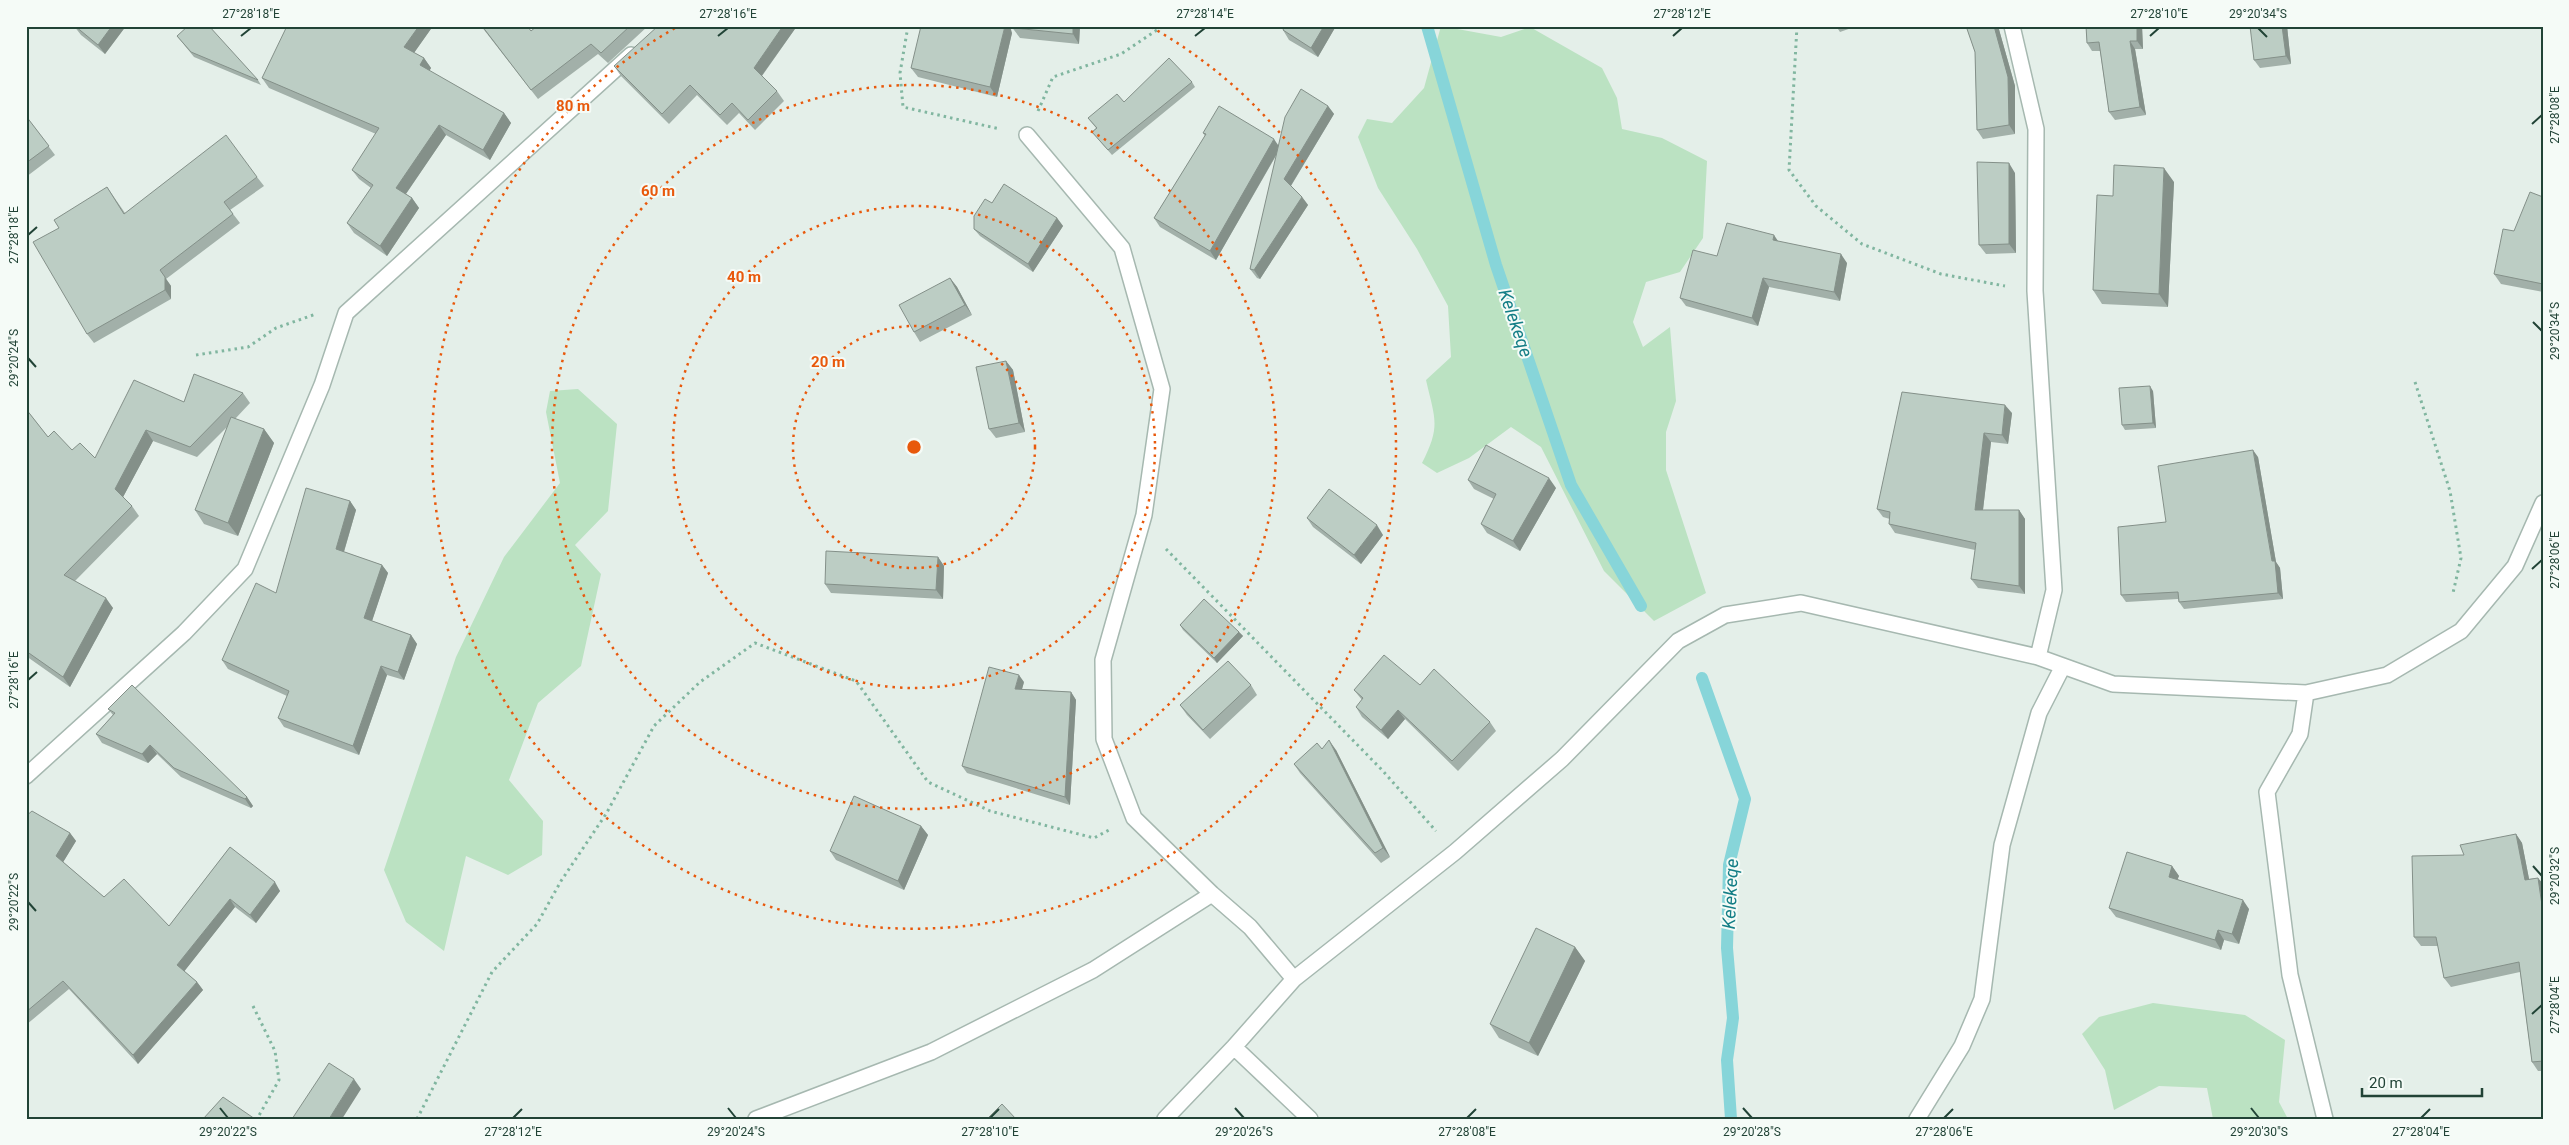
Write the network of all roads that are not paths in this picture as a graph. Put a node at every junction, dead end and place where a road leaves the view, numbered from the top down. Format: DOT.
graph roads {
  1 [pos="2012,26"];
  2 [pos="642,45"];
  3 [pos="1027,134"];
  4 [pos="2543,502"];
  5 [pos="2038,657"];
  6 [pos="2063,666"];
  7 [pos="2306,693"];
  8 [pos="26,776"];
  9 [pos="1212,894"];
  10 [pos="1294,978"];
  11 [pos="1234,1047"];
  12 [pos="756,1119"];
  13 [pos="1165,1119"];
  14 [pos="1310,1119"];
  15 [pos="1916,1119"];
  16 [pos="2325,1119"];
  1 -- 5 [label="street"];
  2 -- 8 [label="street"];
  3 -- 9 [label="street"];
  4 -- 7 [label="street"];
  5 -- 6 [label="street"];
  5 -- 10 [label="street"];
  6 -- 7 [label="street"];
  6 -- 15 [label="street"];
  7 -- 16 [label="street"];
  9 -- 10 [label="street"];
  9 -- 12 [label="street"];
  10 -- 11 [label="street"];
  11 -- 13 [label="street"];
  11 -- 14 [label="street"];
}
